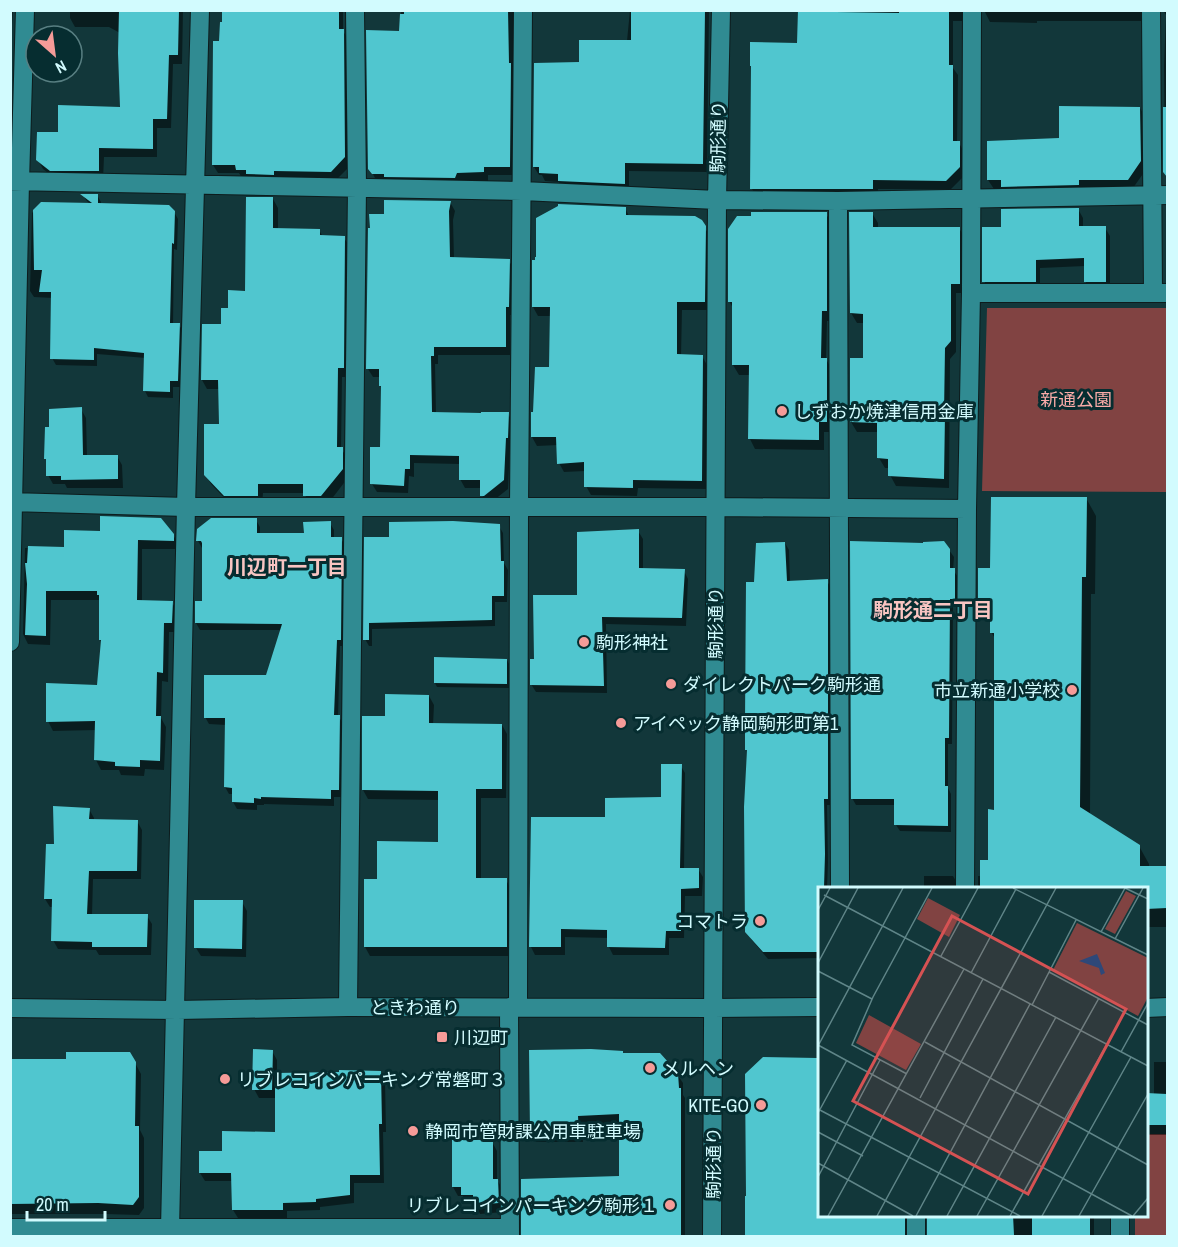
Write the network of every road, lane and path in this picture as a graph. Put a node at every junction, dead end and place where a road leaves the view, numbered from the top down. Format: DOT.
graph roads {
  1 [pos="25,10"];
  2 [pos="200,10"];
  3 [pos="355,10"];
  4 [pos="523,10"];
  5 [pos="721,10"];
  6 [pos="972,10"];
  7 [pos="1151,10"];
  8 [pos="15,182"];
  9 [pos="196,184"];
  10 [pos="357,187"];
  11 [pos="522,191"];
  12 [pos="1160,195"];
  13 [pos="971,199"];
  14 [pos="717,200"];
  15 [pos="838,201"];
  16 [pos="971,293"];
  17 [pos="1160,293"];
  18 [pos="12,502"];
  19 [pos="186,507"];
  20 [pos="353,507"];
  21 [pos="519,507"];
  22 [pos="716,507"];
  23 [pos="839,508"];
  24 [pos="967,509"];
  25 [pos="10,642"];
  26 [pos="840,887"];
  27 [pos="965,887"];
  28 [pos="348,1007"];
  29 [pos="513,1007"];
  30 [pos="818,1007"];
  31 [pos="1167,1007"];
  32 [pos="10,1008"];
  33 [pos="714,1008"];
  34 [pos="1148,1008"];
  35 [pos="177,1010"];
  36 [pos="916,1217"];
  37 [pos="1120,1217"];
  38 [pos="10,1228"];
  39 [pos="171,1229"];
  40 [pos="510,1232"];
  41 [pos="712,1236"];
  42 [pos="916,1236"];
  43 [pos="1120,1236"];
  1 -- 8 [label="street"];
  2 -- 9 [label="street"];
  3 -- 10 [label="street"];
  4 -- 11 [label="street"];
  5 -- 14 [label="street, 駒形通り"];
  6 -- 13 [label="street"];
  7 -- 12 [label="street"];
  8 -- 9 [label="street"];
  8 -- 18 [label="street"];
  9 -- 10 [label="street"];
  9 -- 19 [label="street"];
  10 -- 11 [label="street"];
  10 -- 20 [label="street"];
  11 -- 14 [label="street"];
  11 -- 21 [label="street"];
  12 -- 13 [label="street"];
  12 -- 17 [label="street"];
  13 -- 15 [label="street"];
  13 -- 16 [label="street"];
  14 -- 15 [label="street"];
  14 -- 22 [label="street, 駒形通り"];
  15 -- 23 [label="street"];
  16 -- 17 [label="street"];
  16 -- 24 [label="street"];
  18 -- 19 [label="street"];
  18 -- 25 [label="street"];
  19 -- 20 [label="street"];
  19 -- 35 [label="street"];
  20 -- 21 [label="street"];
  20 -- 28 [label="street"];
  21 -- 22 [label="street"];
  21 -- 29 [label="street"];
  22 -- 23 [label="street"];
  22 -- 33 [label="street, 駒形通り"];
  23 -- 24 [label="street"];
  23 -- 26 [label="street"];
  24 -- 27 [label="street"];
  28 -- 29 [label="street, ときわ通り"];
  28 -- 35 [label="street, ときわ通り"];
  29 -- 33 [label="street, ときわ通り"];
  29 -- 40 [label="street"];
  30 -- 33 [label="street, ときわ通り"];
  31 -- 34 [label="street"];
  32 -- 35 [label="street, ときわ通り"];
  33 -- 41 [label="street, 駒形通り"];
  35 -- 39 [label="street"];
  36 -- 42 [label="street"];
  37 -- 43 [label="street"];
  38 -- 39 [label="street"];
  39 -- 40 [label="street"];
}
